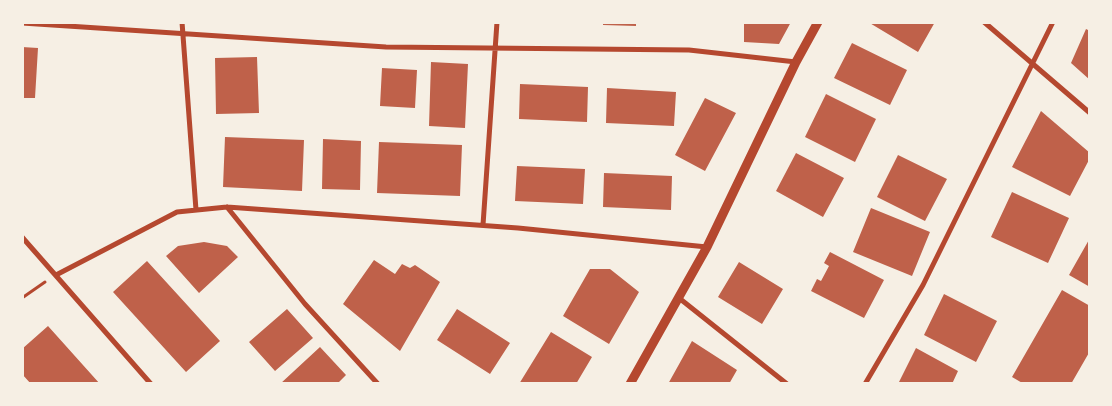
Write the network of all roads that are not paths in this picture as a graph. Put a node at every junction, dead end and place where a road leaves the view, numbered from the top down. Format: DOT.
graph roads {
  1 [pos="182,22"];
  2 [pos="498,22"];
  3 [pos="818,22"];
  4 [pos="984,22"];
  5 [pos="1053,22"];
  6 [pos="22,23"];
  7 [pos="183,35"];
  8 [pos="496,48"];
  9 [pos="796,62"];
  10 [pos="1032,63"];
  11 [pos="1090,113"];
  12 [pos="226,207"];
  13 [pos="196,210"];
  14 [pos="483,225"];
  15 [pos="22,237"];
  16 [pos="707,247"];
  17 [pos="56,275"];
  18 [pos="679,298"];
  19 [pos="151,384"];
  20 [pos="378,384"];
  21 [pos="630,384"];
  22 [pos="787,384"];
  23 [pos="865,384"];
  1 -- 7 [label="street"];
  2 -- 8 [label="street"];
  3 -- 9 [label="street"];
  4 -- 10 [label="street"];
  5 -- 10 [label="street"];
  6 -- 7 [label="street"];
  7 -- 8 [label="street"];
  7 -- 13 [label="street"];
  8 -- 9 [label="street"];
  8 -- 14 [label="street"];
  9 -- 16 [label="street"];
  10 -- 11 [label="street"];
  10 -- 23 [label="street"];
  12 -- 13 [label="street"];
  12 -- 14 [label="street"];
  12 -- 20 [label="street"];
  13 -- 17 [label="street"];
  14 -- 16 [label="street"];
  15 -- 17 [label="street"];
  16 -- 18 [label="street"];
  17 -- 19 [label="street"];
  18 -- 21 [label="street"];
  18 -- 22 [label="street"];
}
